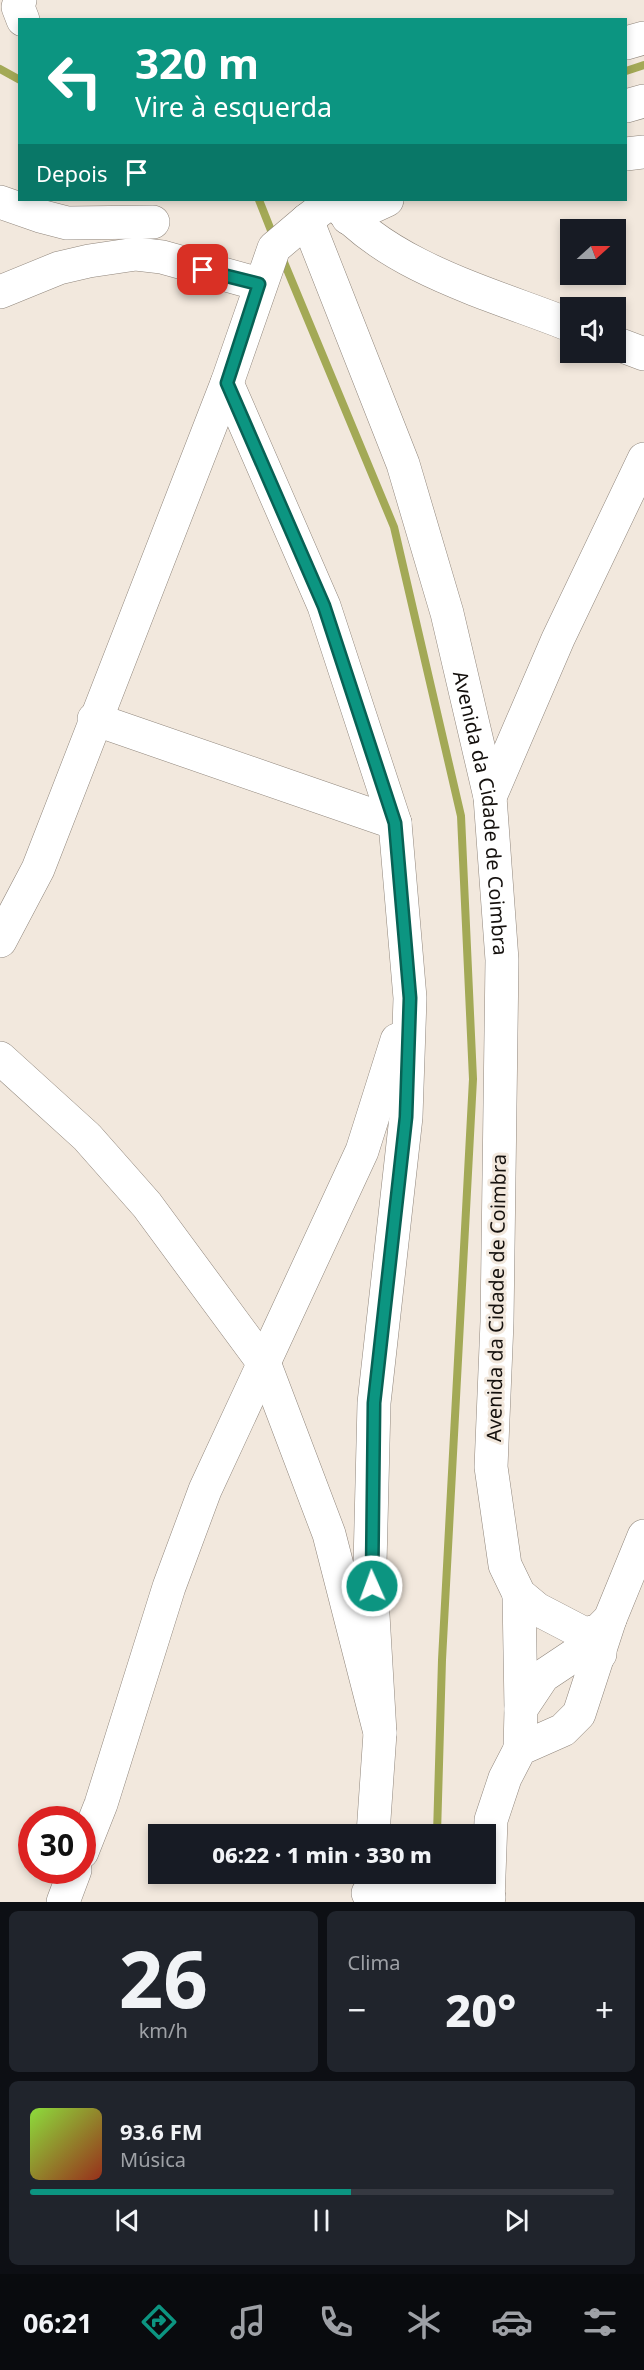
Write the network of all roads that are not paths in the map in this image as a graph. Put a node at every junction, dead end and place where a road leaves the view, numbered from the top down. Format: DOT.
graph roads {
  1 [pos="20,0"];
  2 [pos="22,18"];
  3 [pos="644,38"];
  4 [pos="627,43"];
  5 [pos="644,101"];
  6 [pos="627,106"];
  7 [pos="644,152"];
  8 [pos="627,154"];
  9 [pos="379,201"];
  10 [pos="0,202"];
  11 [pos="338,206"];
  12 [pos="155,211"];
  13 [pos="307,220"];
  14 [pos="150,255"];
  15 [pos="259,284"];
  16 [pos="0,292"];
  17 [pos="560,321"];
  18 [pos="626,347"];
  19 [pos="644,354"];
  20 [pos="227,383"];
  21 [pos="644,459"];
  22 [pos="94,719"];
  23 [pos="490,798"];
  24 [pos="395,823"];
  25 [pos="0,941"];
  26 [pos="410,998"];
  27 [pos="0,1058"];
  28 [pos="265,1365"];
  29 [pos="644,1536"];
  30 [pos="519,1594"];
  31 [pos="610,1619"];
  32 [pos="600,1654"];
  33 [pos="521,1709"];
  34 [pos="380,1733"];
  35 [pos="520,1749"];
  36 [pos="96,1817"];
  37 [pos="374,1824"];
  38 [pos="70,1884"];
  39 [pos="369,1890"];
  40 [pos="489,1900"];
  41 [pos="63,1902"];
  1 -- 2 [label="street"];
  3 -- 4 [label="street"];
  5 -- 6 [label="street"];
  7 -- 8 [label="street"];
  9 -- 11 [label="street"];
  10 -- 12 [label="street"];
  11 -- 13 [label="street"];
  11 -- 17 [label="street"];
  12 -- 14 [label="street"];
  13 -- 15 [label="street"];
  13 -- 23 [label="street, Avenida da Cidade de Coimbra"];
  14 -- 15 [label="street"];
  14 -- 16 [label="street"];
  15 -- 20 [label="street"];
  18 -- 19 [label="street"];
  20 -- 22 [label="street"];
  20 -- 24 [label="street"];
  21 -- 23 [label="street"];
  22 -- 24 [label="street"];
  22 -- 25 [label="street"];
  23 -- 30 [label="street, Avenida da Cidade de Coimbra"];
  24 -- 26 [label="street"];
  26 -- 28 [label="street"];
  26 -- 34 [label="street"];
  27 -- 28 [label="street"];
  28 -- 34 [label="street"];
  28 -- 36 [label="street"];
  29 -- 31 [label="street"];
  30 -- 31 [label="street"];
  30 -- 33 [label="street"];
  31 -- 32 [label="street"];
  32 -- 33 [label="street"];
  32 -- 35 [label="street"];
  33 -- 35 [label="street"];
  34 -- 37 [label="street"];
  35 -- 40 [label="street"];
  38 -- 41 [label="street"];
  39 -- 40 [label="street"];
}
